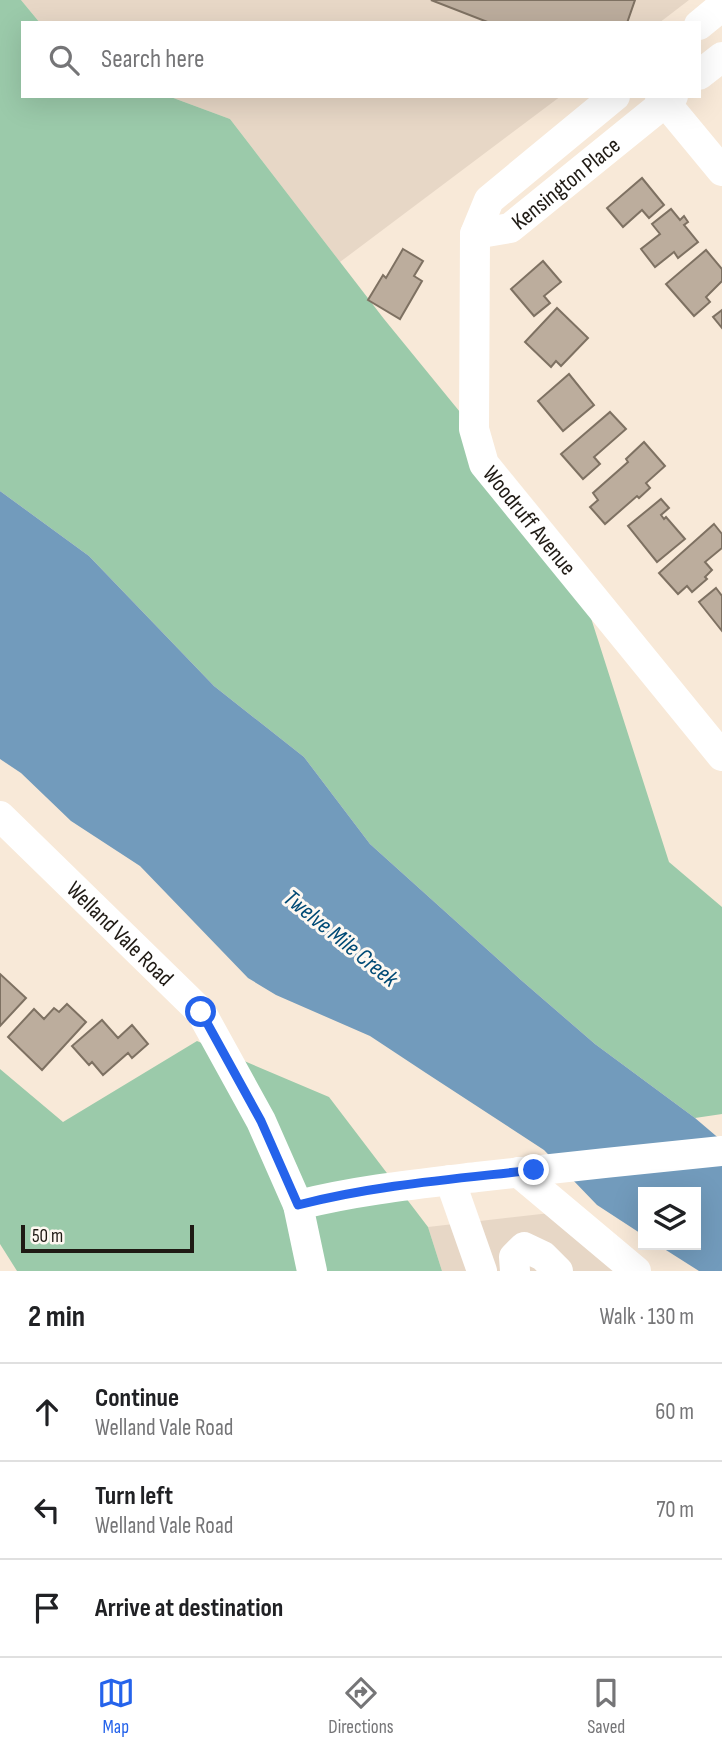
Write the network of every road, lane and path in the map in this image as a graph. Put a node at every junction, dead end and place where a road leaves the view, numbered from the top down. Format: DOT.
graph roads {
  1 [pos="722,6"];
  2 [pos="701,23"];
  3 [pos="722,57"];
  4 [pos="701,73"];
  5 [pos="613,98"];
  6 [pos="666,98"];
  7 [pos="722,171"];
  8 [pos="475,234"];
  9 [pos="722,756"];
  10 [pos="0,816"];
  11 [pos="722,1151"];
  12 [pos="526,1171"];
  13 [pos="450,1180"];
  14 [pos="298,1205"];
  15 [pos="312,1271"];
  16 [pos="482,1271"];
  17 [pos="514,1271"];
  18 [pos="558,1271"];
  19 [pos="636,1271"];
  1 -- 2 [label="street"];
  3 -- 4 [label="street"];
  5 -- 8 [label="street, Kensington Place"];
  6 -- 7 [label="street"];
  6 -- 8 [label="street, Kensington Place"];
  8 -- 9 [label="street, Woodruff Avenue"];
  10 -- 14 [label="street, Welland Vale Road"];
  11 -- 12 [label="street"];
  12 -- 13 [label="street"];
  12 -- 19 [label="street"];
  13 -- 14 [label="street"];
  13 -- 16 [label="street"];
  14 -- 15 [label="street, Welland Vale Road"];
  17 -- 18 [label="street"];
}
